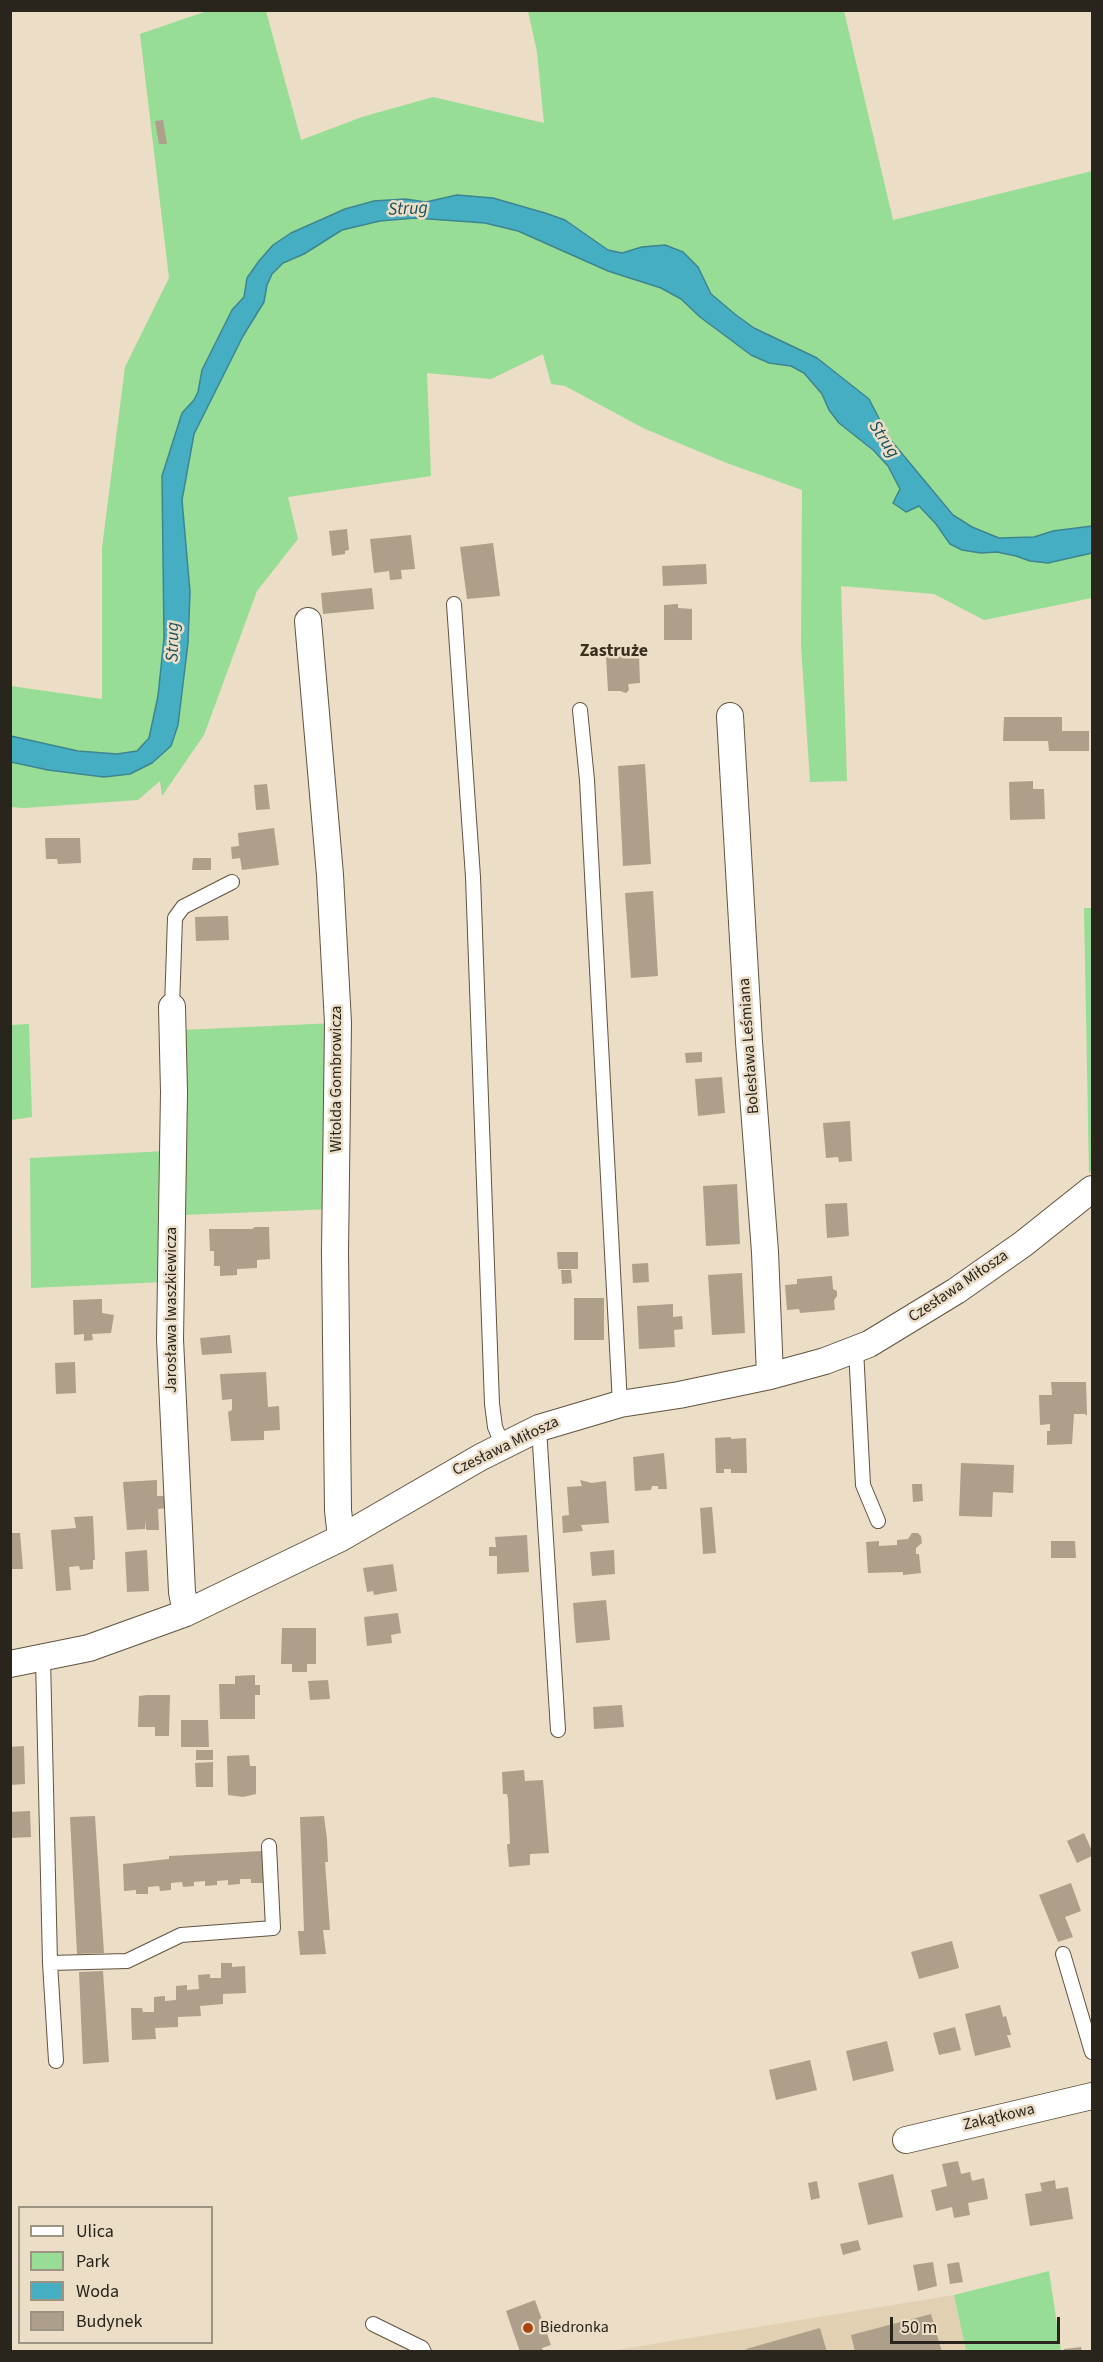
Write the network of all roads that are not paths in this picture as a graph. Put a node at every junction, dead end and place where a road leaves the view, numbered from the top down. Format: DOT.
graph roads {
  1 [pos="454,604"];
  2 [pos="308,621"];
  3 [pos="580,710"];
  4 [pos="730,716"];
  5 [pos="232,882"];
  6 [pos="172,1007"];
  7 [pos="1092,1189"];
  8 [pos="856,1349"];
  9 [pos="770,1376"];
  10 [pos="620,1404"];
  11 [pos="539,1428"];
  12 [pos="503,1446"];
  13 [pos="878,1521"];
  14 [pos="341,1538"];
  15 [pos="186,1613"];
  16 [pos="44,1658"];
  17 [pos="10,1664"];
  18 [pos="558,1730"];
  19 [pos="269,1846"];
  20 [pos="1063,1954"];
  21 [pos="50,1964"];
  22 [pos="1092,2052"];
  23 [pos="56,2061"];
  24 [pos="1092,2096"];
  25 [pos="906,2140"];
  26 [pos="373,2324"];
  27 [pos="424,2352"];
  1 -- 12 [label="lane"];
  2 -- 14 [label="street, Witolda Gombrowicza"];
  3 -- 10 [label="lane"];
  4 -- 9 [label="street, Bolesława Leśmiana"];
  5 -- 6 [label="lane"];
  6 -- 15 [label="street, Jarosława Iwaszkiewicza"];
  7 -- 8 [label="street, Czesława Miłosza"];
  8 -- 9 [label="street, Czesława Miłosza"];
  8 -- 13 [label="lane"];
  9 -- 10 [label="street, Czesława Miłosza"];
  10 -- 11 [label="street, Czesława Miłosza"];
  11 -- 12 [label="street, Czesława Miłosza"];
  11 -- 18 [label="lane"];
  12 -- 14 [label="street, Czesława Miłosza"];
  14 -- 15 [label="street, Czesława Miłosza"];
  15 -- 16 [label="street, Czesława Miłosza"];
  16 -- 17 [label="street, Czesława Miłosza"];
  16 -- 21 [label="lane"];
  19 -- 21 [label="lane"];
  20 -- 22 [label="lane"];
  21 -- 23 [label="lane"];
  24 -- 25 [label="street, Zakątkowa"];
  26 -- 27 [label="lane"];
}
